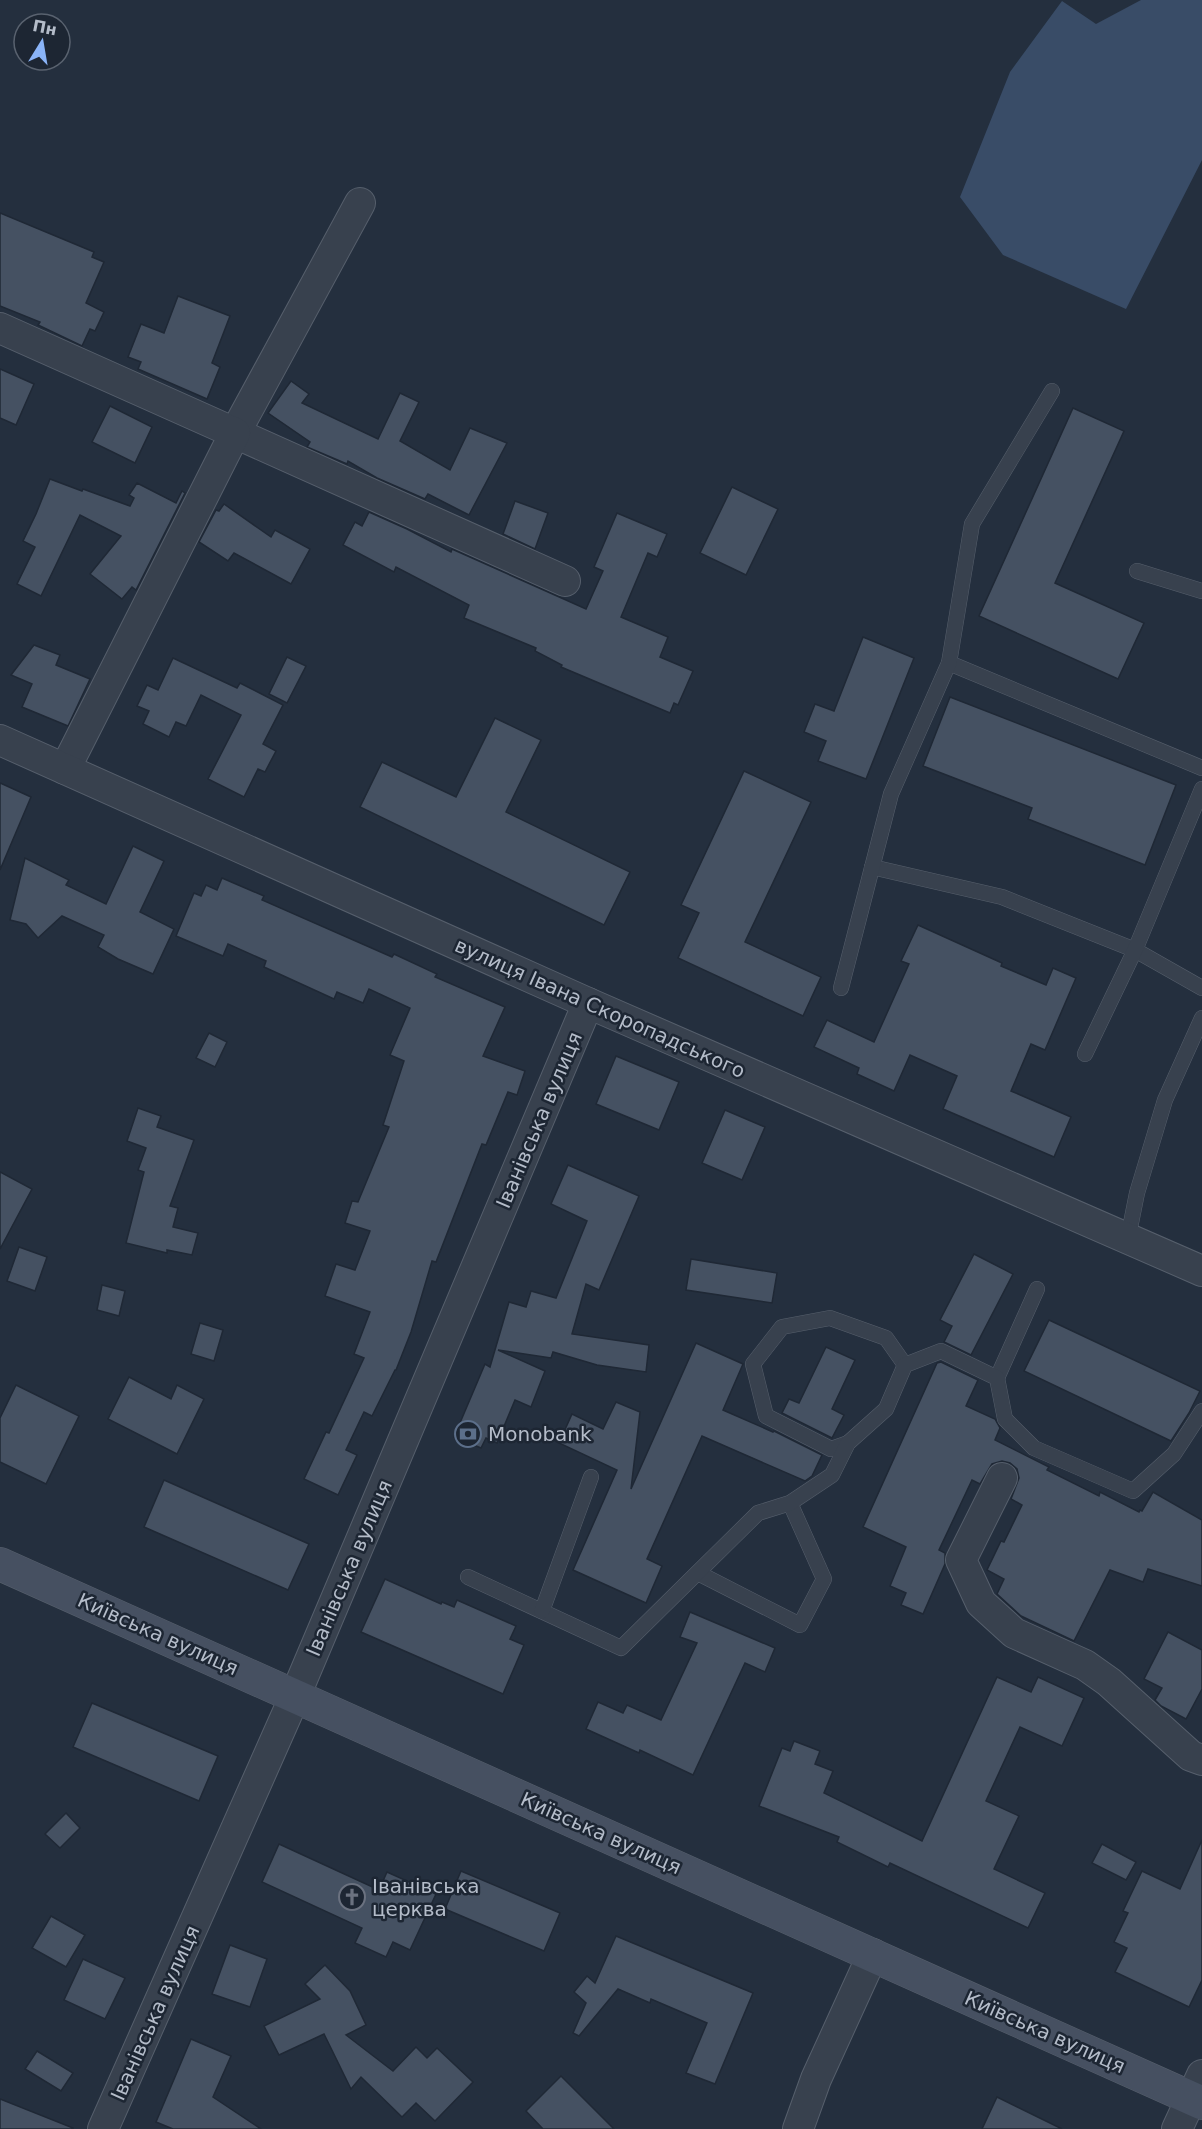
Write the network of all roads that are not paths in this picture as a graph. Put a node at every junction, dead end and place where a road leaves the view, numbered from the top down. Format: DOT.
graph roads {
  1 [pos="360,203"];
  2 [pos="0,328"];
  3 [pos="1052,391"];
  4 [pos="235,433"];
  5 [pos="1137,571"];
  6 [pos="565,581"];
  7 [pos="1202,591"];
  8 [pos="949,663"];
  9 [pos="0,740"];
  10 [pos="65,768"];
  11 [pos="1202,768"];
  12 [pos="1202,789"];
  13 [pos="872,867"];
  14 [pos="1135,950"];
  15 [pos="841,988"];
  16 [pos="1202,988"];
  17 [pos="588,1004"];
  18 [pos="1202,1018"];
  19 [pos="1085,1054"];
  20 [pos="1128,1238"];
  21 [pos="1202,1271"];
  22 [pos="1037,1289"];
  23 [pos="905,1365"];
  24 [pos="998,1378"];
  25 [pos="1202,1411"];
  26 [pos="848,1443"];
  27 [pos="591,1477"];
  28 [pos="1002,1478"];
  29 [pos="790,1503"];
  30 [pos="0,1564"];
  31 [pos="698,1573"];
  32 [pos="468,1577"];
  33 [pos="542,1611"];
  34 [pos="295,1696"];
  35 [pos="1202,1760"];
  36 [pos="873,1954"];
  37 [pos="1198,2092"];
  38 [pos="104,2129"];
  39 [pos="798,2129"];
  40 [pos="1177,2129"];
  1 -- 4 [label="street"];
  2 -- 4 [label="street"];
  3 -- 8 [label="lane"];
  4 -- 6 [label="street"];
  4 -- 10 [label="street"];
  5 -- 7 [label="lane"];
  8 -- 11 [label="lane"];
  8 -- 13 [label="lane"];
  9 -- 10 [label="street, вулиця Івана Скоропадського"];
  10 -- 17 [label="street, вулиця Івана Скоропадського"];
  12 -- 14 [label="lane"];
  13 -- 14 [label="lane"];
  13 -- 15 [label="lane"];
  14 -- 16 [label="lane"];
  14 -- 19 [label="lane"];
  17 -- 20 [label="street, вулиця Івана Скоропадського"];
  17 -- 34 [label="street, Іванівська вулиця"];
  18 -- 20 [label="lane"];
  20 -- 21 [label="street, вулиця Івана Скоропадського"];
  22 -- 24 [label="lane"];
  23 -- 24 [label="lane"];
  23 -- 26 [label="lane"];
  23 -- 26 [label="lane"];
  24 -- 25 [label="lane"];
  26 -- 29 [label="lane"];
  27 -- 33 [label="lane"];
  28 -- 35 [label="street"];
  29 -- 31 [label="lane"];
  29 -- 31 [label="lane"];
  30 -- 34 [label="main road, Київська вулиця"];
  31 -- 33 [label="lane"];
  32 -- 33 [label="lane"];
  34 -- 36 [label="main road, Київська вулиця"];
  34 -- 38 [label="street, Іванівська вулиця"];
  36 -- 37 [label="main road, Київська вулиця"];
  36 -- 39 [label="street"];
  37 -- 40 [label="street"];
}
